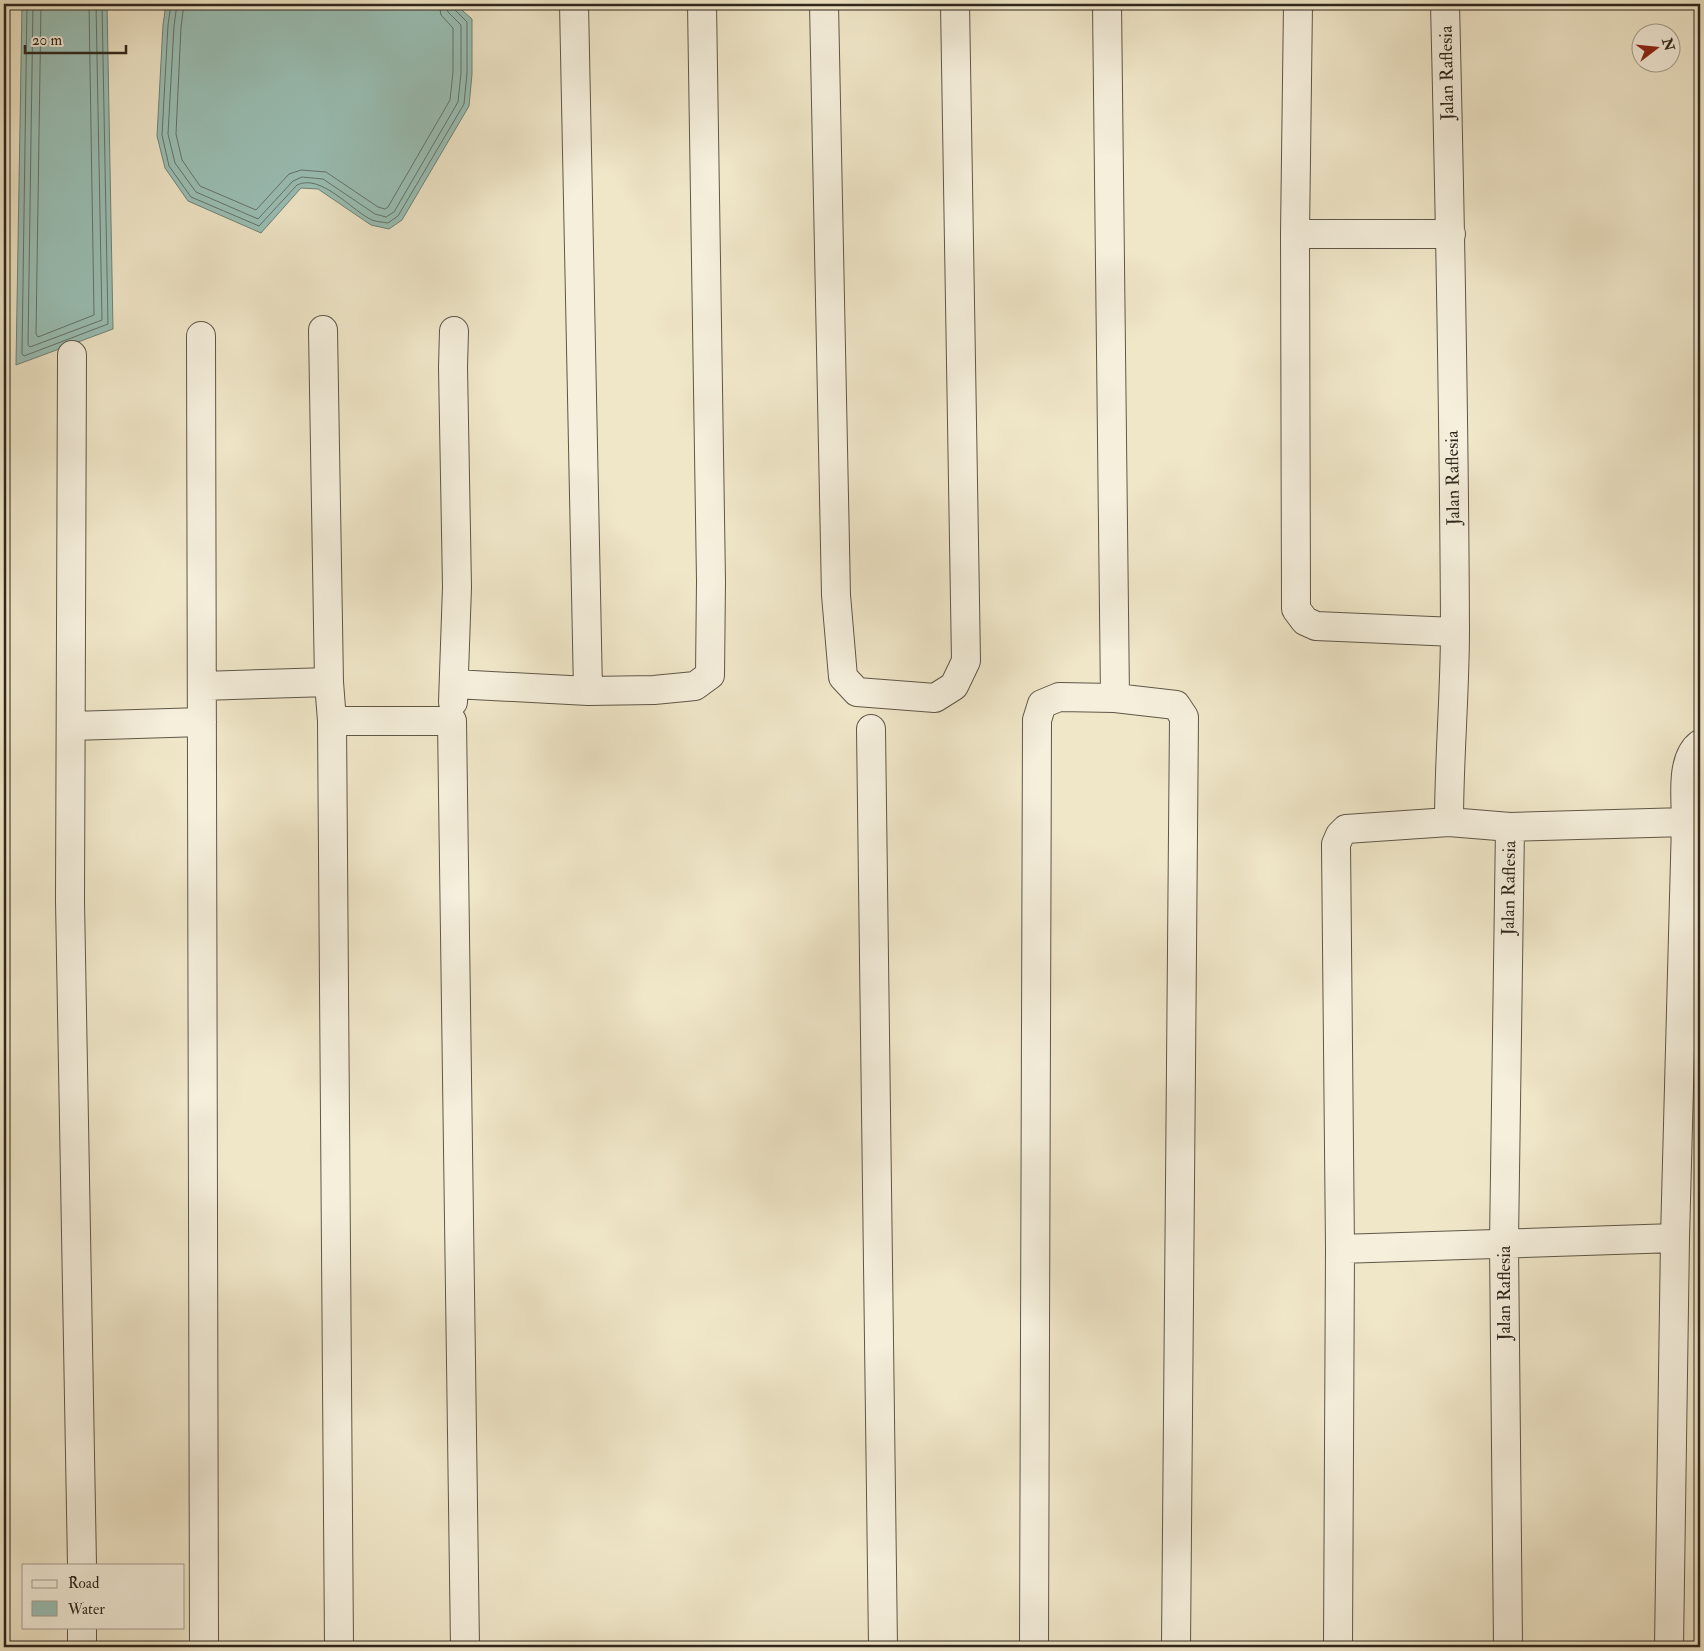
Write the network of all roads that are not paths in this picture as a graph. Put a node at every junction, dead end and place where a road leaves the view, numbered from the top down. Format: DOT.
graph roads {
  1 [pos="574,4"];
  2 [pos="702,4"];
  3 [pos="824,4"];
  4 [pos="955,4"];
  5 [pos="1107,4"];
  6 [pos="1298,4"];
  7 [pos="1445,4"];
  8 [pos="1295,234"];
  9 [pos="1451,234"];
  10 [pos="323,330"];
  11 [pos="454,331"];
  12 [pos="201,336"];
  13 [pos="72,355"];
  14 [pos="1455,632"];
  15 [pos="329,682"];
  16 [pos="454,684"];
  17 [pos="202,686"];
  18 [pos="588,691"];
  19 [pos="1115,698"];
  20 [pos="332,721"];
  21 [pos="452,721"];
  22 [pos="202,722"];
  23 [pos="72,726"];
  24 [pos="870,729"];
  25 [pos="1700,744"];
  26 [pos="1449,822"];
  27 [pos="1686,822"];
  28 [pos="1510,827"];
  29 [pos="1675,1238"];
  30 [pos="1504,1242"];
  31 [pos="1340,1249"];
  32 [pos="82,1564"];
  33 [pos="82,1628"];
  34 [pos="82,1647"];
  35 [pos="204,1647"];
  36 [pos="339,1647"];
  37 [pos="465,1647"];
  38 [pos="883,1647"];
  39 [pos="1034,1647"];
  40 [pos="1176,1647"];
  41 [pos="1338,1647"];
  42 [pos="1508,1647"];
  43 [pos="1670,1647"];
  1 -- 18 [label="street"];
  2 -- 18 [label="street"];
  3 -- 4 [label="street"];
  5 -- 19 [label="street"];
  6 -- 8 [label="street"];
  7 -- 9 [label="street, Jalan Raflesia"];
  8 -- 9 [label="street"];
  8 -- 14 [label="street"];
  9 -- 14 [label="street, Jalan Raflesia"];
  10 -- 15 [label="street"];
  11 -- 16 [label="street"];
  12 -- 17 [label="street"];
  13 -- 23 [label="street"];
  14 -- 26 [label="street, Jalan Raflesia"];
  15 -- 17 [label="street"];
  15 -- 20 [label="street"];
  16 -- 18 [label="street"];
  16 -- 21 [label="street"];
  17 -- 22 [label="street"];
  19 -- 39 [label="street"];
  19 -- 40 [label="street"];
  20 -- 21 [label="street"];
  20 -- 36 [label="street"];
  21 -- 37 [label="street"];
  22 -- 23 [label="street"];
  22 -- 35 [label="street"];
  23 -- 32 [label="street"];
  24 -- 38 [label="street"];
  25 -- 27 [label="street"];
  26 -- 28 [label="street, Jalan Raflesia"];
  26 -- 31 [label="street"];
  27 -- 28 [label="street"];
  27 -- 29 [label="street"];
  28 -- 30 [label="street, Jalan Raflesia"];
  29 -- 30 [label="street"];
  29 -- 43 [label="street"];
  30 -- 31 [label="street"];
  30 -- 42 [label="street, Jalan Raflesia"];
  31 -- 41 [label="street"];
  33 -- 34 [label="street"];
}
